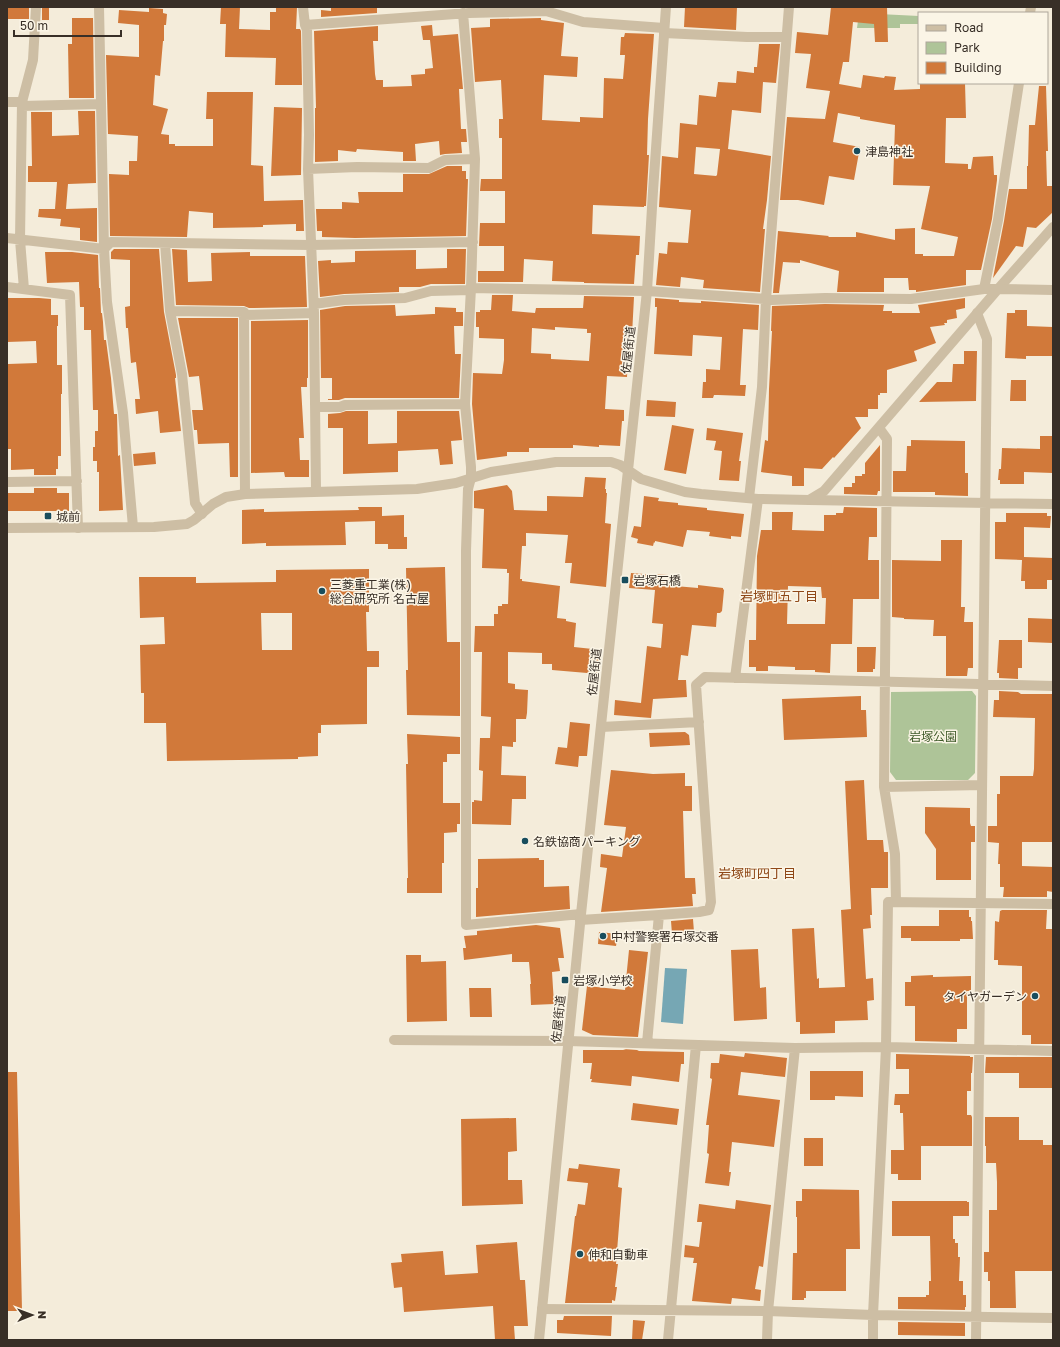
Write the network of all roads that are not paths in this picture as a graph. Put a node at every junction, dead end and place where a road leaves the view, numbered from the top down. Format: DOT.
graph roads {
  1 [pos="36,7"];
  2 [pos="98,7"];
  3 [pos="303,7"];
  4 [pos="666,7"];
  5 [pos="789,7"];
  6 [pos="467,11"];
  7 [pos="305,25"];
  8 [pos="664,31"];
  9 [pos="786,37"];
  10 [pos="1019,84"];
  11 [pos="7,102"];
  12 [pos="22,104"];
  13 [pos="101,104"];
  14 [pos="475,159"];
  15 [pos="308,169"];
  16 [pos="1053,227"];
  17 [pos="7,238"];
  18 [pos="20,240"];
  19 [pos="473,242"];
  20 [pos="165,243"];
  21 [pos="311,245"];
  22 [pos="104,249"];
  23 [pos="7,287"];
  24 [pos="24,289"];
  25 [pos="471,289"];
  26 [pos="984,289"];
  27 [pos="998,289"];
  28 [pos="1053,290"];
  29 [pos="647,291"];
  30 [pos="766,299"];
  31 [pos="314,309"];
  32 [pos="170,311"];
  33 [pos="977,313"];
  34 [pos="244,315"];
  35 [pos="465,404"];
  36 [pos="315,407"];
  37 [pos="879,428"];
  38 [pos="628,471"];
  39 [pos="471,478"];
  40 [pos="77,481"];
  41 [pos="7,482"];
  42 [pos="316,491"];
  43 [pos="245,494"];
  44 [pos="753,498"];
  45 [pos="809,500"];
  46 [pos="887,502"];
  47 [pos="986,504"];
  48 [pos="1053,504"];
  49 [pos="202,514"];
  50 [pos="133,527"];
  51 [pos="7,528"];
  52 [pos="78,528"];
  53 [pos="735,678"];
  54 [pos="885,682"];
  55 [pos="984,683"];
  56 [pos="1053,686"];
  57 [pos="699,722"];
  58 [pos="601,727"];
  59 [pos="982,784"];
  60 [pos="884,787"];
  61 [pos="896,902"];
  62 [pos="981,902"];
  63 [pos="1053,904"];
  64 [pos="659,915"];
  65 [pos="581,917"];
  66 [pos="394,1040"];
  67 [pos="568,1041"];
  68 [pos="647,1043"];
  69 [pos="696,1045"];
  70 [pos="795,1048"];
  71 [pos="886,1048"];
  72 [pos="979,1049"];
  73 [pos="1053,1051"];
  74 [pos="542,1309"];
  75 [pos="671,1311"];
  76 [pos="768,1311"];
  77 [pos="873,1315"];
  78 [pos="977,1316"];
  79 [pos="1053,1318"];
  80 [pos="539,1340"];
  81 [pos="668,1340"];
  82 [pos="767,1340"];
  83 [pos="873,1340"];
  84 [pos="976,1340"];
  1 -- 12 [label="street"];
  2 -- 13 [label="street"];
  3 -- 7 [label="street"];
  4 -- 8 [label="street, 佐屋街道"];
  5 -- 9 [label="street"];
  6 -- 7 [label="street"];
  6 -- 8 [label="street"];
  6 -- 14 [label="street"];
  7 -- 15 [label="street"];
  8 -- 9 [label="street"];
  8 -- 29 [label="street, 佐屋街道"];
  9 -- 30 [label="street"];
  10 -- 26 [label="street"];
  11 -- 12 [label="street"];
  12 -- 13 [label="street"];
  12 -- 18 [label="street"];
  13 -- 22 [label="street"];
  14 -- 15 [label="street"];
  14 -- 19 [label="street"];
  15 -- 21 [label="street"];
  16 -- 27 [label="street"];
  17 -- 18 [label="street"];
  18 -- 22 [label="street"];
  18 -- 24 [label="street"];
  19 -- 21 [label="street"];
  19 -- 25 [label="street"];
  20 -- 21 [label="street"];
  20 -- 22 [label="street"];
  20 -- 32 [label="street"];
  21 -- 31 [label="street"];
  22 -- 50 [label="street"];
  23 -- 24 [label="street"];
  24 -- 40 [label="street"];
  25 -- 29 [label="street"];
  25 -- 31 [label="street"];
  25 -- 35 [label="street"];
  26 -- 27 [label="street"];
  26 -- 30 [label="street"];
  27 -- 28 [label="street"];
  27 -- 33 [label="street"];
  29 -- 30 [label="street"];
  29 -- 38 [label="street, 佐屋街道"];
  30 -- 44 [label="street"];
  31 -- 34 [label="street"];
  31 -- 36 [label="street"];
  32 -- 34 [label="street"];
  32 -- 49 [label="street"];
  33 -- 37 [label="street"];
  33 -- 47 [label="street"];
  34 -- 43 [label="street"];
  35 -- 36 [label="street"];
  35 -- 39 [label="street"];
  36 -- 42 [label="street"];
  37 -- 45 [label="street"];
  37 -- 46 [label="street"];
  38 -- 39 [label="street"];
  38 -- 44 [label="street"];
  38 -- 58 [label="street, 佐屋街道"];
  39 -- 42 [label="street"];
  39 -- 65 [label="street"];
  40 -- 41 [label="street"];
  40 -- 52 [label="street"];
  42 -- 43 [label="street"];
  43 -- 49 [label="street"];
  44 -- 45 [label="street"];
  44 -- 53 [label="street"];
  45 -- 46 [label="street"];
  46 -- 47 [label="street"];
  46 -- 54 [label="street"];
  47 -- 48 [label="street"];
  47 -- 55 [label="street"];
  49 -- 50 [label="street"];
  50 -- 52 [label="street"];
  51 -- 52 [label="street"];
  53 -- 54 [label="street"];
  53 -- 57 [label="street"];
  54 -- 55 [label="street"];
  54 -- 60 [label="street"];
  55 -- 56 [label="street"];
  55 -- 59 [label="street"];
  57 -- 58 [label="street"];
  57 -- 64 [label="street"];
  58 -- 65 [label="street, 佐屋街道"];
  59 -- 60 [label="street"];
  59 -- 62 [label="street"];
  60 -- 61 [label="street"];
  61 -- 62 [label="street"];
  61 -- 71 [label="street"];
  62 -- 63 [label="street"];
  62 -- 72 [label="street"];
  64 -- 65 [label="street"];
  64 -- 68 [label="street"];
  65 -- 67 [label="street, 佐屋街道"];
  66 -- 67 [label="street"];
  67 -- 68 [label="street"];
  67 -- 74 [label="street, 佐屋街道"];
  68 -- 69 [label="street"];
  69 -- 70 [label="street"];
  69 -- 75 [label="street"];
  70 -- 71 [label="street"];
  70 -- 76 [label="street"];
  71 -- 72 [label="street"];
  71 -- 77 [label="street"];
  72 -- 73 [label="street"];
  72 -- 78 [label="street"];
  74 -- 75 [label="street"];
  74 -- 80 [label="street, 佐屋街道"];
  75 -- 76 [label="street"];
  75 -- 81 [label="street"];
  76 -- 77 [label="street"];
  76 -- 82 [label="street"];
  77 -- 78 [label="street"];
  77 -- 83 [label="street"];
  78 -- 79 [label="street"];
  78 -- 84 [label="street"];
}
